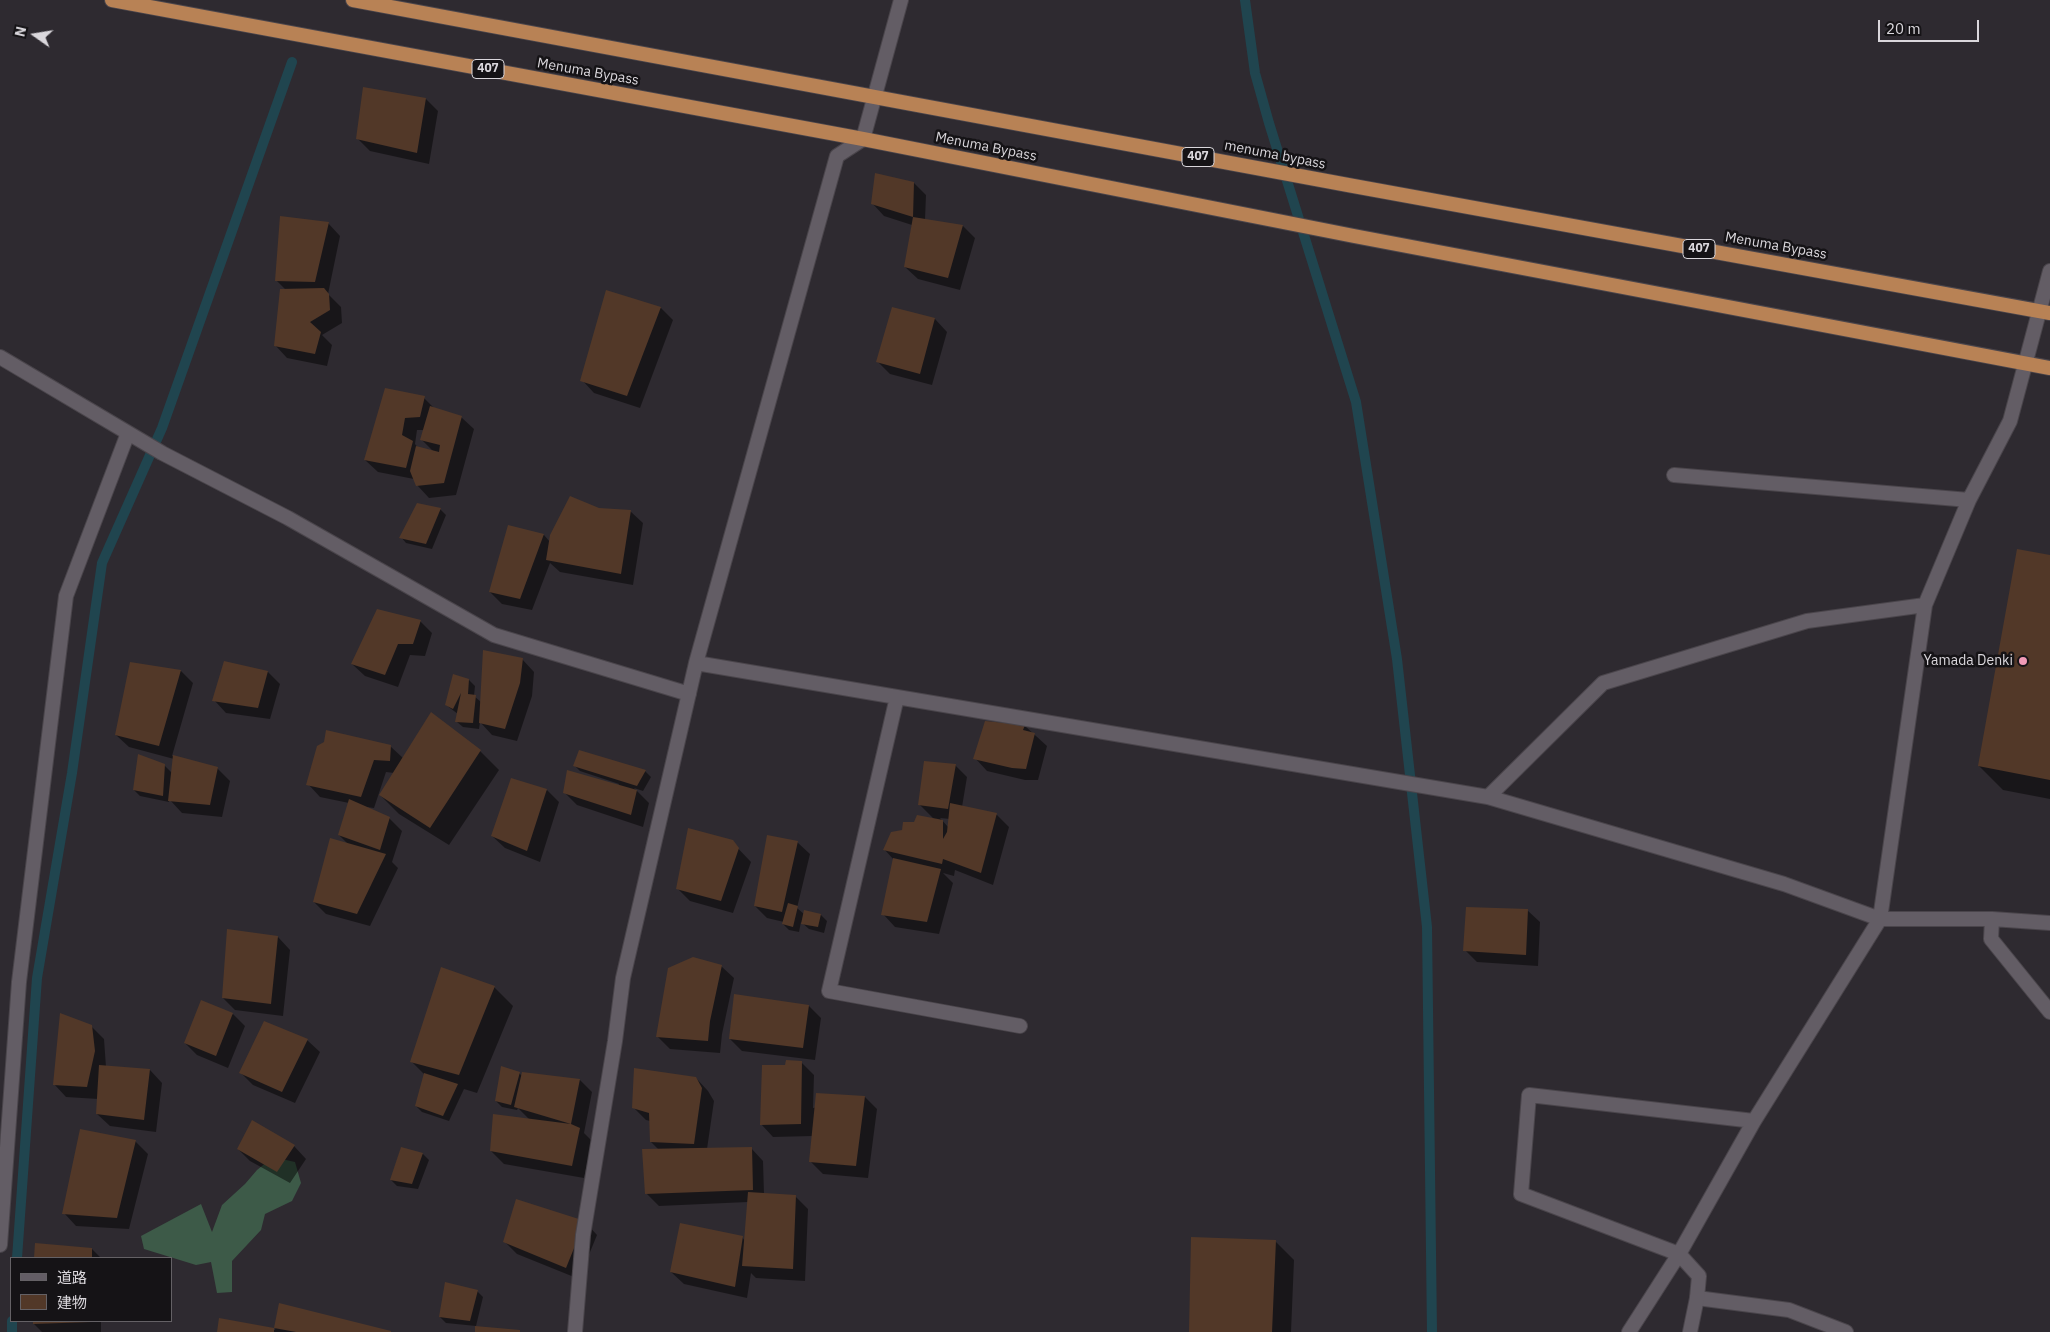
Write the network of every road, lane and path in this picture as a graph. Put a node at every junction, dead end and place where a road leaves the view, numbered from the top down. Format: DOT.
graph roads {
  1 [pos="112,0"];
  2 [pos="352,0"];
  3 [pos="901,0"];
  4 [pos="874,96"];
  5 [pos="1049,128"];
  6 [pos="863,139"];
  7 [pos="1348,185"];
  8 [pos="2050,271"];
  9 [pos="2044,312"];
  10 [pos="0,357"];
  11 [pos="2025,363"];
  12 [pos="2050,368"];
  13 [pos="128,433"];
  14 [pos="1674,475"];
  15 [pos="1970,500"];
  16 [pos="1926,605"];
  17 [pos="696,663"];
  18 [pos="689,694"];
  19 [pos="897,697"];
  20 [pos="1488,797"];
  21 [pos="1880,919"];
  22 [pos="1992,919"];
  23 [pos="2050,923"];
  24 [pos="2050,1012"];
  25 [pos="1020,1026"];
  26 [pos="1754,1121"];
  27 [pos="0,1245"];
  28 [pos="1679,1254"];
  29 [pos="1698,1298"];
  30 [pos="575,1332"];
  31 [pos="1629,1332"];
  32 [pos="1690,1332"];
  33 [pos="1846,1332"];
  1 -- 6 [label="highway, Menuma Bypass / 407"];
  2 -- 4 [label="highway, Menuma Bypass / 407"];
  3 -- 4 [label="street"];
  4 -- 5 [label="highway, Menuma Bypass / 407"];
  4 -- 6 [label="street"];
  5 -- 7 [label="highway, menuma bypass / 407"];
  6 -- 11 [label="highway, Menuma Bypass / 407"];
  6 -- 17 [label="street"];
  7 -- 9 [label="highway, Menuma Bypass / 407"];
  8 -- 9 [label="street"];
  9 -- 11 [label="street"];
  10 -- 13 [label="street"];
  11 -- 12 [label="highway, 407"];
  11 -- 15 [label="street"];
  13 -- 18 [label="street"];
  13 -- 27 [label="street"];
  14 -- 15 [label="street"];
  15 -- 16 [label="street"];
  16 -- 20 [label="street"];
  16 -- 21 [label="street"];
  17 -- 18 [label="street"];
  17 -- 19 [label="street"];
  18 -- 30 [label="street"];
  19 -- 20 [label="street"];
  19 -- 25 [label="street"];
  20 -- 21 [label="street"];
  21 -- 22 [label="street"];
  21 -- 26 [label="street"];
  22 -- 23 [label="street"];
  22 -- 24 [label="street"];
  26 -- 28 [label="street"];
  26 -- 28 [label="street"];
  28 -- 29 [label="street"];
  28 -- 31 [label="street"];
  29 -- 32 [label="street"];
  29 -- 33 [label="street"];
}
